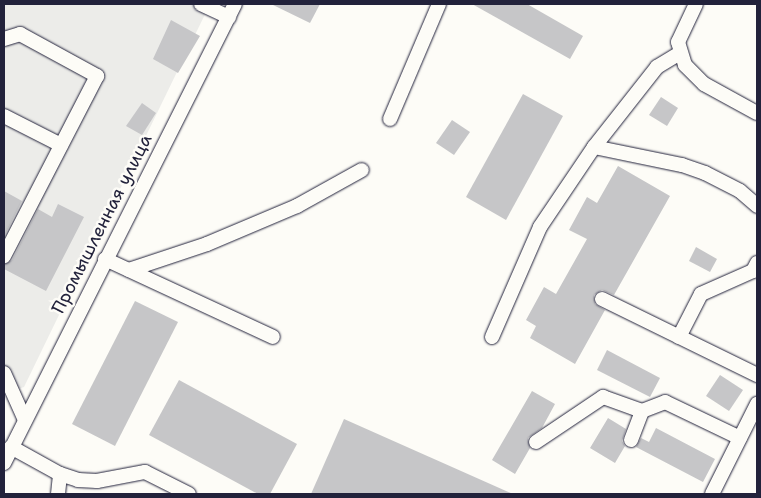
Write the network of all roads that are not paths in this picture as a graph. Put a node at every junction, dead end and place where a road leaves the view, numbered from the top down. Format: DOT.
graph roads {
  1 [pos="201,4"];
  2 [pos="235,4"];
  3 [pos="439,4"];
  4 [pos="696,4"];
  5 [pos="229,17"];
  6 [pos="4,39"];
  7 [pos="680,53"];
  8 [pos="757,113"];
  9 [pos="4,116"];
  10 [pos="390,119"];
  11 [pos="61,144"];
  12 [pos="594,147"];
  13 [pos="362,170"];
  14 [pos="757,206"];
  15 [pos="4,256"];
  16 [pos="105,259"];
  17 [pos="757,263"];
  18 [pos="129,270"];
  19 [pos="602,299"];
  20 [pos="273,337"];
  21 [pos="492,337"];
  22 [pos="679,337"];
  23 [pos="4,373"];
  24 [pos="757,375"];
  25 [pos="757,404"];
  26 [pos="642,411"];
  27 [pos="25,420"];
  28 [pos="740,438"];
  29 [pos="631,440"];
  30 [pos="536,442"];
  31 [pos="11,447"];
  32 [pos="4,463"];
  33 [pos="60,474"];
  34 [pos="58,494"];
  35 [pos="189,494"];
  36 [pos="712,494"];
  1 -- 5 [label="street"];
  2 -- 5 [label="street, Промышленная улица"];
  3 -- 10 [label="street"];
  4 -- 7 [label="street"];
  5 -- 16 [label="street, Промышленная улица"];
  6 -- 11 [label="street"];
  7 -- 8 [label="street"];
  7 -- 12 [label="street"];
  9 -- 11 [label="street"];
  11 -- 15 [label="street"];
  12 -- 14 [label="street"];
  12 -- 21 [label="street"];
  13 -- 18 [label="street"];
  16 -- 18 [label="street"];
  16 -- 27 [label="street, Промышленная улица"];
  17 -- 22 [label="street"];
  18 -- 20 [label="street"];
  19 -- 22 [label="street"];
  22 -- 24 [label="street"];
  23 -- 27 [label="street"];
  25 -- 28 [label="street"];
  26 -- 28 [label="street"];
  26 -- 29 [label="street"];
  26 -- 30 [label="street"];
  27 -- 31 [label="street, Промышленная улица"];
  28 -- 36 [label="street"];
  31 -- 32 [label="street, Промышленная улица"];
  31 -- 33 [label="street"];
  33 -- 34 [label="street"];
  33 -- 35 [label="street"];
}
